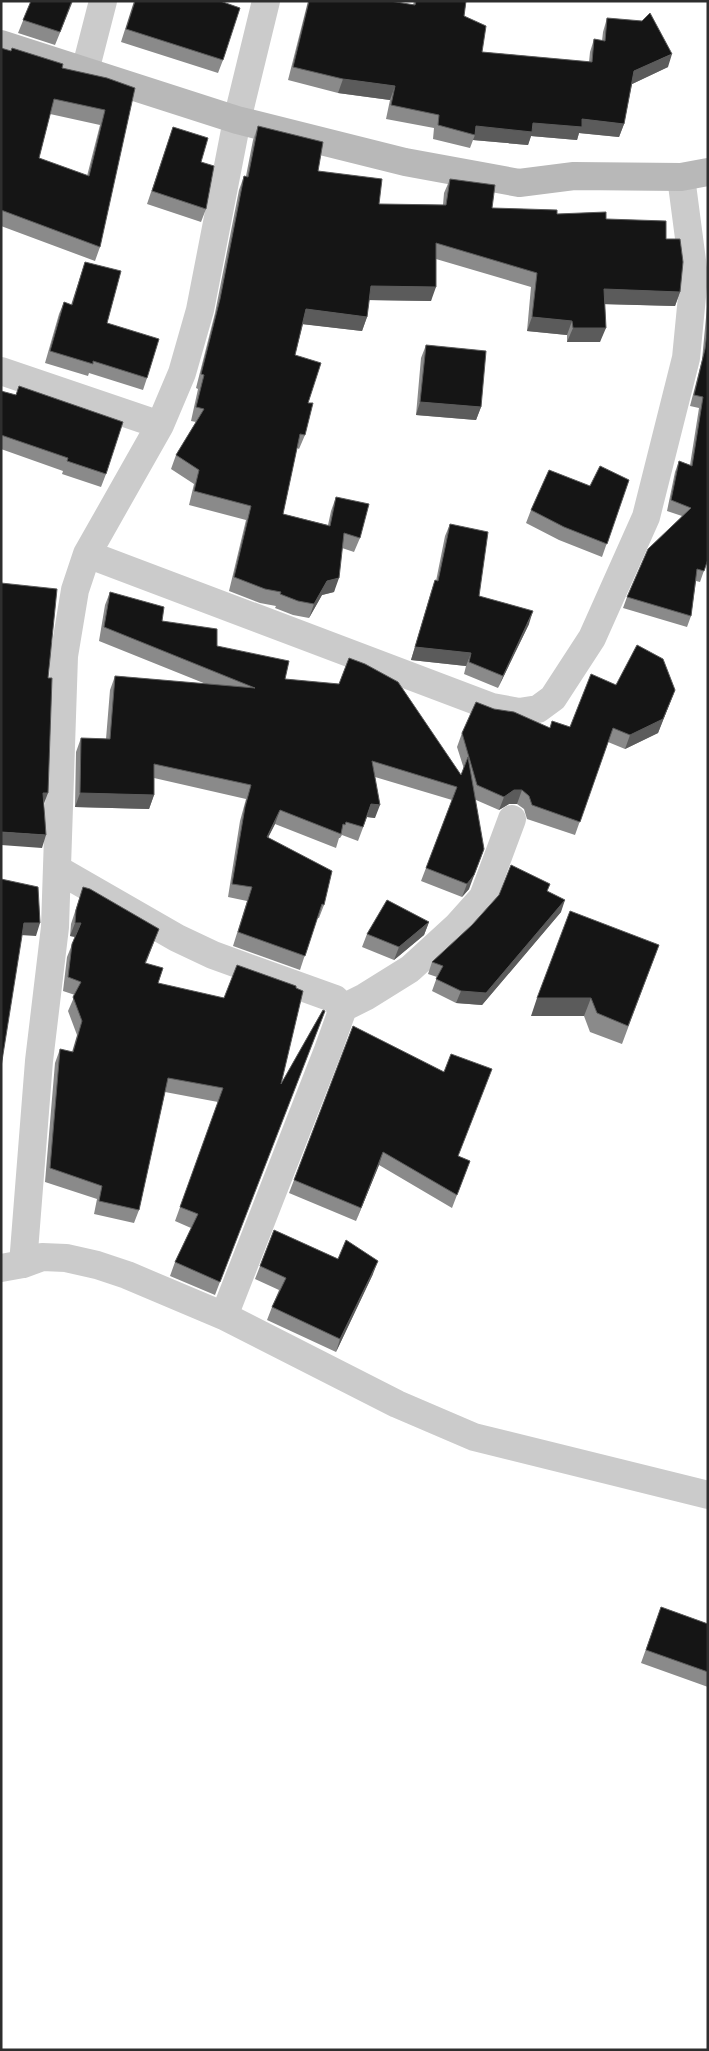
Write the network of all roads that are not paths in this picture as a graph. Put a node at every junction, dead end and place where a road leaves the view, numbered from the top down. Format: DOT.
graph roads {
  1 [pos="104,1"];
  2 [pos="266,1"];
  3 [pos="1,44"];
  4 [pos="85,71"];
  5 [pos="237,120"];
  6 [pos="708,172"];
  7 [pos="681,177"];
  8 [pos="1,371"];
  9 [pos="160,425"];
  10 [pos="87,554"];
  11 [pos="512,818"];
  12 [pos="57,869"];
  13 [pos="341,1008"];
  14 [pos="12,1266"];
  15 [pos="224,1316"];
  16 [pos="708,1494"];
  1 -- 4 [label="street"];
  2 -- 5 [label="street"];
  3 -- 4 [label="street"];
  4 -- 5 [label="street"];
  5 -- 7 [label="street"];
  5 -- 9 [label="street"];
  6 -- 7 [label="street"];
  7 -- 10 [label="street"];
  8 -- 9 [label="street"];
  9 -- 10 [label="street"];
  10 -- 12 [label="street"];
  11 -- 13 [label="street"];
  12 -- 13 [label="street"];
  12 -- 14 [label="street"];
  13 -- 15 [label="street"];
  14 -- 15 [label="street"];
  15 -- 16 [label="street"];
}
